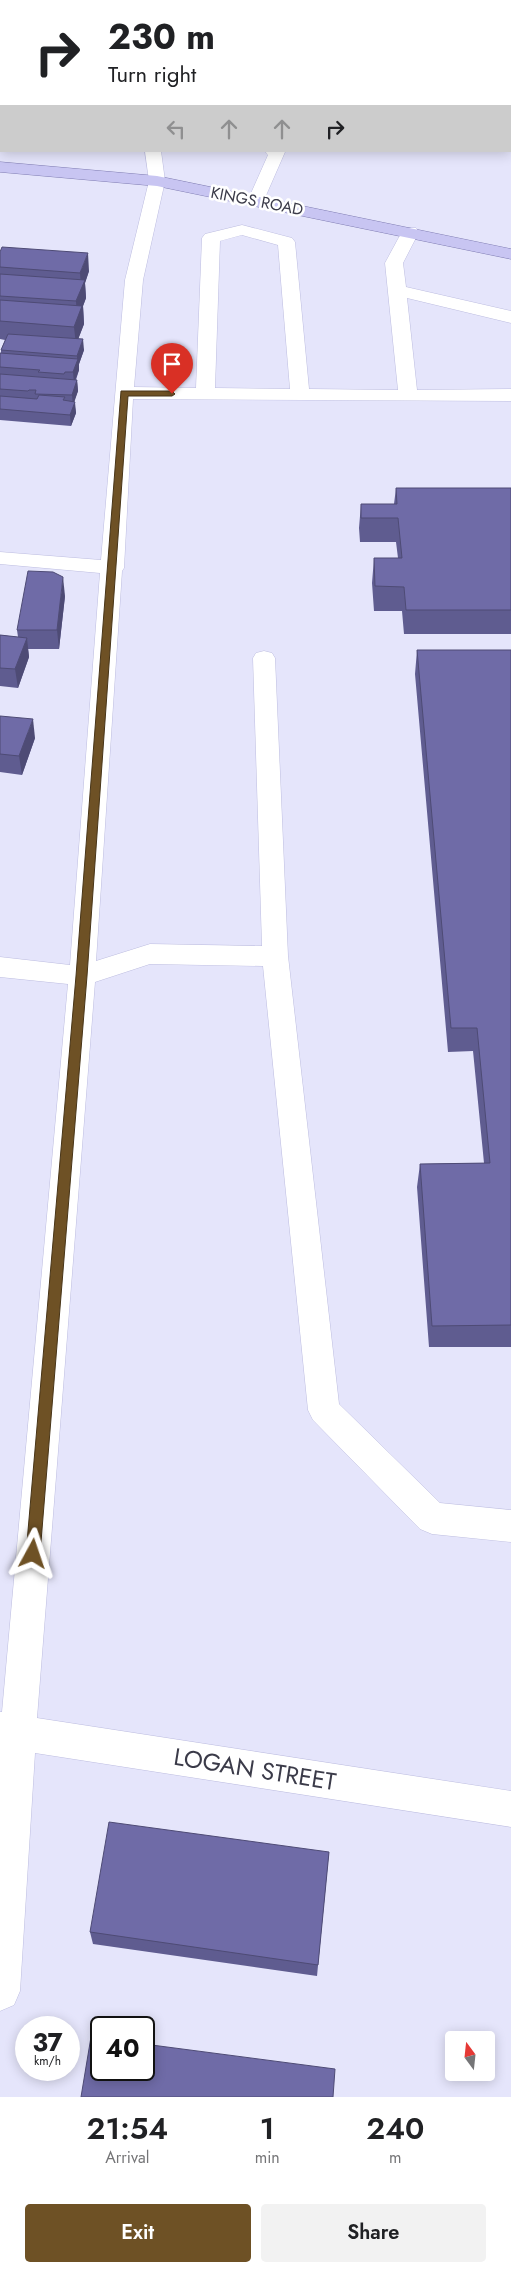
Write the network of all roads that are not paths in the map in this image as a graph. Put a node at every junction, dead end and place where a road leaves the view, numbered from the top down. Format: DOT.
graph roads {
  1 [pos="153,152"];
  2 [pos="277,152"];
  3 [pos="0,167"];
  4 [pos="158,182"];
  5 [pos="256,200"];
  6 [pos="410,232"];
  7 [pos="511,254"];
  8 [pos="398,291"];
  9 [pos="511,317"];
  10 [pos="124,393"];
  11 [pos="205,394"];
  12 [pos="300,395"];
  13 [pos="511,395"];
  14 [pos="408,396"];
  15 [pos="0,558"];
  16 [pos="113,568"];
  17 [pos="264,658"];
  18 [pos="275,956"];
  19 [pos="0,967"];
  20 [pos="82,976"];
  21 [pos="511,1526"];
  22 [pos="9,1731"];
  23 [pos="511,1809"];
  24 [pos="0,1991"];
  1 -- 4 [label="street"];
  2 -- 5 [label="street"];
  3 -- 4 [label="main road, KINGS ROAD"];
  4 -- 5 [label="main road, KINGS ROAD"];
  4 -- 10 [label="street"];
  5 -- 6 [label="main road, KINGS ROAD"];
  6 -- 7 [label="main road, KINGS ROAD"];
  6 -- 8 [label="street"];
  8 -- 9 [label="street"];
  8 -- 14 [label="street"];
  10 -- 11 [label="street"];
  10 -- 16 [label="street"];
  11 -- 12 [label="street"];
  11 -- 12 [label="street"];
  12 -- 14 [label="street"];
  13 -- 14 [label="street"];
  15 -- 16 [label="street"];
  16 -- 20 [label="street"];
  17 -- 18 [label="street"];
  18 -- 20 [label="street"];
  18 -- 21 [label="street"];
  19 -- 20 [label="street"];
  20 -- 22 [label="street"];
  22 -- 23 [label="street, LOGAN STREET"];
  22 -- 24 [label="street"];
}
